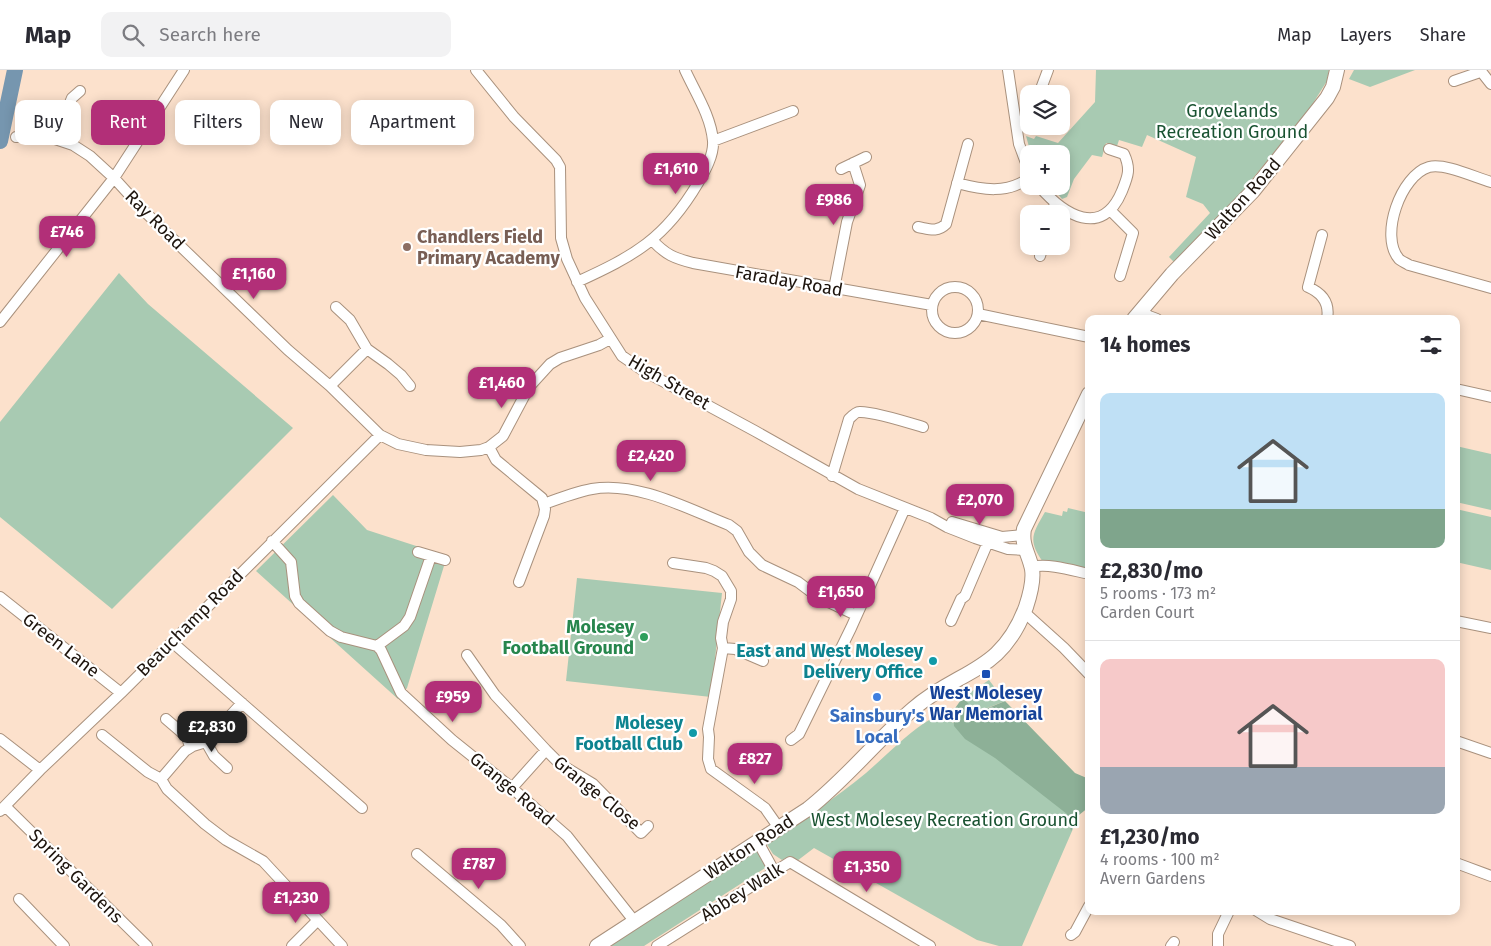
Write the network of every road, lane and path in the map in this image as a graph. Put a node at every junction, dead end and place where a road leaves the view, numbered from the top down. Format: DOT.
graph roads {
  1 [pos="184,70"];
  2 [pos="476,70"];
  3 [pos="685,70"];
  4 [pos="1008,70"];
  5 [pos="1048,70"];
  6 [pos="1337,70"];
  7 [pos="1480,71"];
  8 [pos="1454,81"];
  9 [pos="1491,84"];
  10 [pos="1043,85"];
  11 [pos="80,91"];
  12 [pos="71,100"];
  13 [pos="793,112"];
  14 [pos="713,141"];
  15 [pos="968,144"];
  16 [pos="73,145"];
  17 [pos="1020,147"];
  18 [pos="1109,149"];
  19 [pos="866,157"];
  20 [pos="853,163"];
  21 [pos="842,169"];
  22 [pos="114,178"];
  23 [pos="1491,182"];
  24 [pos="958,183"];
  25 [pos="1020,183"];
  26 [pos="1047,195"];
  27 [pos="1055,203"];
  28 [pos="1110,210"];
  29 [pos="918,227"];
  30 [pos="1322,235"];
  31 [pos="652,240"];
  32 [pos="1120,276"];
  33 [pos="577,282"];
  34 [pos="1491,288"];
  35 [pos="834,289"];
  36 [pos="932,305"];
  37 [pos="336,307"];
  38 [pos="978,314"];
  39 [pos="1138,315"];
  40 [pos="1327,315"];
  41 [pos="0,322"];
  42 [pos="1085,336"];
  43 [pos="610,339"];
  44 [pos="367,350"];
  45 [pos="330,386"];
  46 [pos="410,386"];
  47 [pos="1460,390"];
  48 [pos="1491,397"];
  49 [pos="1085,402"];
  50 [pos="923,427"];
  51 [pos="380,435"];
  52 [pos="490,447"];
  53 [pos="832,476"];
  54 [pos="544,504"];
  55 [pos="905,508"];
  56 [pos="931,518"];
  57 [pos="1023,535"];
  58 [pos="272,541"];
  59 [pos="988,542"];
  60 [pos="1025,550"];
  61 [pos="418,552"];
  62 [pos="431,556"];
  63 [pos="445,560"];
  64 [pos="673,563"];
  65 [pos="1032,567"];
  66 [pos="1085,573"];
  67 [pos="518,582"];
  68 [pos="0,598"];
  69 [pos="856,615"];
  70 [pos="1021,618"];
  71 [pos="951,621"];
  72 [pos="1460,622"];
  73 [pos="1491,628"];
  74 [pos="172,642"];
  75 [pos="377,646"];
  76 [pos="723,648"];
  77 [pos="467,655"];
  78 [pos="763,661"];
  79 [pos="1085,670"];
  80 [pos="121,693"];
  81 [pos="242,703"];
  82 [pos="166,720"];
  83 [pos="102,735"];
  84 [pos="0,739"];
  85 [pos="791,740"];
  86 [pos="206,742"];
  87 [pos="1460,742"];
  88 [pos="190,748"];
  89 [pos="546,750"];
  90 [pos="1491,753"];
  91 [pos="227,768"];
  92 [pos="40,770"];
  93 [pos="161,779"];
  94 [pos="512,788"];
  95 [pos="362,808"];
  96 [pos="3,809"];
  97 [pos="648,826"];
  98 [pos="779,828"];
  99 [pos="758,842"];
  100 [pos="417,854"];
  101 [pos="1460,864"];
  102 [pos="774,871"];
  103 [pos="1491,876"];
  104 [pos="19,899"];
  105 [pos="1085,913"];
  106 [pos="1227,915"];
  107 [pos="1264,915"];
  108 [pos="318,920"];
  109 [pos="635,922"];
  110 [pos="1071,935"];
  111 [pos="64,946"];
  112 [pos="147,946"];
  113 [pos="292,946"];
  114 [pos="342,946"];
  115 [pos="520,946"];
  116 [pos="597,946"];
  117 [pos="657,946"];
  118 [pos="930,946"];
  119 [pos="1218,946"];
  120 [pos="1350,946"];
  1 -- 22 [label="street"];
  2 -- 33 [label="street, High Street"];
  3 -- 14 [label="street"];
  4 -- 17 [label="street"];
  5 -- 10 [label="street"];
  6 -- 39 [label="main road, Walton Road"];
  7 -- 8 [label="street"];
  7 -- 9 [label="street"];
  11 -- 12 [label="street"];
  13 -- 14 [label="street"];
  14 -- 31 [label="street"];
  15 -- 24 [label="street"];
  16 -- 22 [label="street, Ray Road"];
  18 -- 28 [label="street"];
  19 -- 20 [label="street"];
  20 -- 21 [label="street"];
  20 -- 35 [label="street"];
  22 -- 41 [label="street"];
  22 -- 45 [label="street, Ray Road"];
  23 -- 34 [label="street"];
  24 -- 25 [label="street"];
  24 -- 29 [label="street"];
  26 -- 27 [label="street"];
  27 -- 28 [label="street"];
  28 -- 32 [label="street"];
  30 -- 40 [label="street"];
  31 -- 33 [label="street"];
  31 -- 35 [label="street, Faraday Road"];
  33 -- 43 [label="street, High Street"];
  35 -- 36 [label="street, Faraday Road"];
  36 -- 38 [label="street"];
  36 -- 38 [label="street"];
  37 -- 44 [label="street"];
  38 -- 42 [label="street"];
  43 -- 52 [label="street"];
  43 -- 53 [label="street, High Street"];
  44 -- 45 [label="street"];
  44 -- 46 [label="street"];
  45 -- 51 [label="street, Ray Road"];
  47 -- 48 [label="street"];
  49 -- 57 [label="main road, Walton Road"];
  50 -- 53 [label="street"];
  51 -- 52 [label="street"];
  51 -- 58 [label="street, Beauchamp Road"];
  52 -- 54 [label="street"];
  53 -- 55 [label="street, High Street"];
  54 -- 67 [label="street"];
  54 -- 69 [label="street"];
  55 -- 56 [label="street, High Street"];
  55 -- 69 [label="street"];
  56 -- 57 [label="street, High Street"];
  56 -- 59 [label="street, High Street"];
  57 -- 60 [label="main road, Walton Road"];
  58 -- 74 [label="street, Beauchamp Road"];
  58 -- 75 [label="street"];
  59 -- 60 [label="street, High Street"];
  59 -- 71 [label="street"];
  60 -- 65 [label="main road, Walton Road"];
  61 -- 62 [label="street"];
  62 -- 63 [label="street"];
  62 -- 75 [label="street"];
  64 -- 76 [label="street"];
  65 -- 66 [label="street"];
  65 -- 70 [label="main road, Walton Road"];
  68 -- 80 [label="street, Green Lane"];
  69 -- 85 [label="street"];
  70 -- 79 [label="street"];
  70 -- 98 [label="main road, Walton Road"];
  72 -- 73 [label="street"];
  74 -- 80 [label="street, Beauchamp Road"];
  74 -- 81 [label="street"];
  75 -- 94 [label="street, Grange Road"];
  76 -- 78 [label="street"];
  76 -- 98 [label="street"];
  77 -- 89 [label="street, Grange Close"];
  80 -- 92 [label="street, Beauchamp Road"];
  81 -- 86 [label="street"];
  81 -- 95 [label="street"];
  82 -- 88 [label="street"];
  83 -- 93 [label="street"];
  84 -- 92 [label="street"];
  86 -- 88 [label="street"];
  86 -- 91 [label="street"];
  87 -- 90 [label="street"];
  88 -- 93 [label="street"];
  89 -- 94 [label="street, Grange Close"];
  89 -- 97 [label="street, Grange Close"];
  92 -- 96 [label="street, Beauchamp Road"];
  93 -- 108 [label="street"];
  94 -- 109 [label="street, Grange Road"];
  96 -- 112 [label="street, Spring Gardens"];
  98 -- 99 [label="main road, Walton Road"];
  99 -- 102 [label="street"];
  99 -- 109 [label="main road, Walton Road"];
  100 -- 115 [label="street"];
  101 -- 103 [label="street"];
  102 -- 117 [label="street, Abbey Walk"];
  102 -- 118 [label="street, Abbey Walk"];
  104 -- 111 [label="street"];
  105 -- 110 [label="street"];
  106 -- 119 [label="street"];
  107 -- 120 [label="street"];
  108 -- 113 [label="street"];
  108 -- 114 [label="street"];
  109 -- 116 [label="main road, Walton Road"];
}
